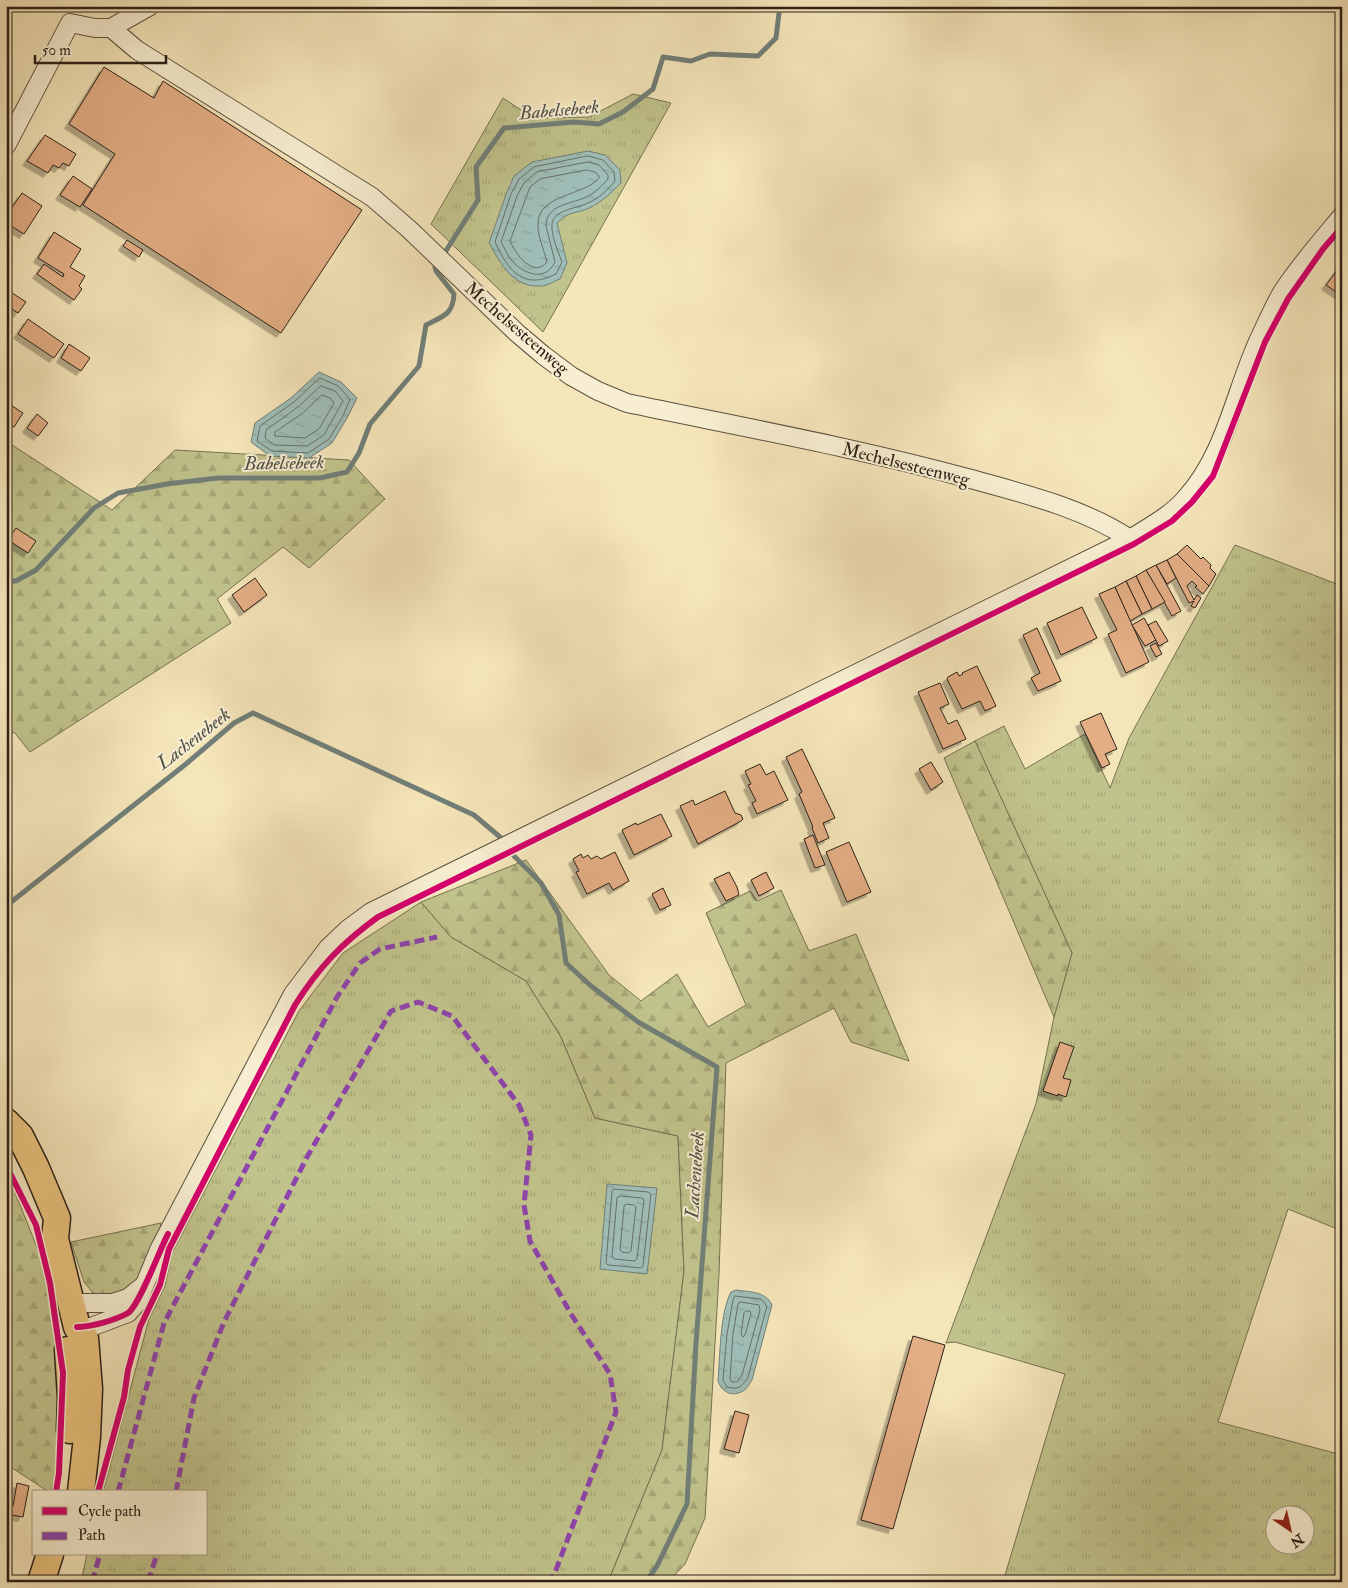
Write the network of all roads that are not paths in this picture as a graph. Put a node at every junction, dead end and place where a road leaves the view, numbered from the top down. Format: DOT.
graph roads {
  1 [pos="150,6"];
  2 [pos="112,28"];
  3 [pos="6,146"];
  4 [pos="1342,216"];
  5 [pos="1130,539"];
  6 [pos="6,1122"];
  7 [pos="6,1131"];
  8 [pos="56,1239"];
  9 [pos="144,1286"];
  10 [pos="75,1315"];
  11 [pos="64,1490"];
  12 [pos="81,1490"];
  13 [pos="49,1556"];
  14 [pos="68,1556"];
  15 [pos="42,1582"];
  16 [pos="61,1582"];
  1 -- 2 [label="street"];
  2 -- 3 [label="street"];
  2 -- 5 [label="street, Mechelsesteenweg"];
  4 -- 5 [label="street"];
  5 -- 9 [label="street"];
  6 -- 8 [label="main road"];
  7 -- 8 [label="main road"];
  8 -- 10 [label="main road"];
  9 -- 10 [label="street"];
  9 -- 10 [label="street"];
  10 -- 11 [label="main road"];
  10 -- 12 [label="main road"];
  13 -- 15 [label="main road"];
  14 -- 16 [label="main road"];
}
